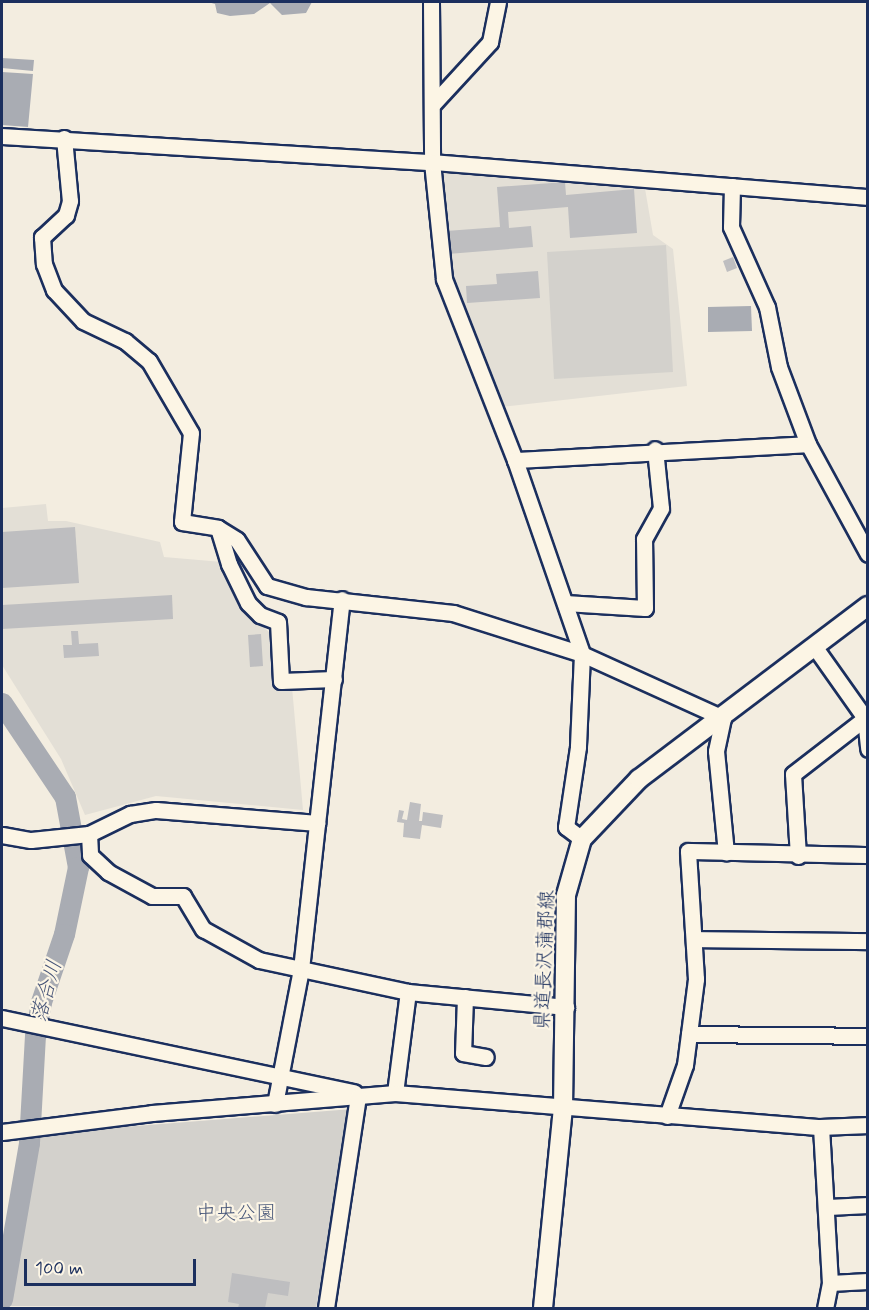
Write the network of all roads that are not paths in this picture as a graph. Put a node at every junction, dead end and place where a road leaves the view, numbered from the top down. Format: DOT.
graph roads {
  1 [pos="431,2"];
  2 [pos="498,2"];
  3 [pos="434,103"];
  4 [pos="2,136"];
  5 [pos="64,138"];
  6 [pos="432,162"];
  7 [pos="732,186"];
  8 [pos="867,197"];
  9 [pos="808,444"];
  10 [pos="655,449"];
  11 [pos="515,460"];
  12 [pos="219,528"];
  13 [pos="867,554"];
  14 [pos="342,599"];
  15 [pos="565,603"];
  16 [pos="867,606"];
  17 [pos="814,646"];
  18 [pos="582,654"];
  19 [pos="334,679"];
  20 [pos="866,717"];
  21 [pos="723,718"];
  22 [pos="867,749"];
  23 [pos="317,823"];
  24 [pos="2,835"];
  25 [pos="87,835"];
  26 [pos="582,839"];
  27 [pos="726,853"];
  28 [pos="867,855"];
  29 [pos="798,856"];
  30 [pos="694,939"];
  31 [pos="867,941"];
  32 [pos="301,969"];
  33 [pos="408,992"];
  34 [pos="465,997"];
  35 [pos="566,1007"];
  36 [pos="2,1018"];
  37 [pos="688,1034"];
  38 [pos="867,1036"];
  39 [pos="486,1057"];
  40 [pos="279,1077"];
  41 [pos="395,1093"];
  42 [pos="365,1096"];
  43 [pos="275,1104"];
  44 [pos="563,1109"];
  45 [pos="667,1116"];
  46 [pos="867,1125"];
  47 [pos="821,1127"];
  48 [pos="2,1132"];
  49 [pos="867,1205"];
  50 [pos="828,1207"];
  51 [pos="867,1281"];
  52 [pos="830,1283"];
  53 [pos="326,1308"];
  54 [pos="543,1308"];
  55 [pos="825,1308"];
  1 -- 3 [label="street"];
  2 -- 3 [label="street"];
  3 -- 6 [label="street"];
  4 -- 5 [label="street"];
  5 -- 6 [label="street"];
  5 -- 12 [label="street"];
  6 -- 7 [label="street"];
  6 -- 11 [label="street"];
  7 -- 8 [label="street"];
  7 -- 9 [label="street"];
  9 -- 10 [label="street"];
  9 -- 13 [label="street"];
  10 -- 11 [label="street"];
  10 -- 15 [label="street"];
  11 -- 15 [label="street"];
  12 -- 14 [label="street"];
  12 -- 19 [label="street"];
  14 -- 18 [label="street"];
  14 -- 19 [label="street"];
  15 -- 18 [label="street"];
  16 -- 17 [label="main road, 県道長沢蒲郡線"];
  17 -- 20 [label="street"];
  17 -- 21 [label="main road, 県道長沢蒲郡線"];
  18 -- 21 [label="street"];
  18 -- 26 [label="street"];
  19 -- 23 [label="street"];
  20 -- 22 [label="street"];
  20 -- 29 [label="street"];
  21 -- 26 [label="main road, 県道長沢蒲郡線"];
  21 -- 27 [label="street"];
  23 -- 25 [label="street"];
  23 -- 32 [label="street"];
  24 -- 25 [label="street"];
  25 -- 32 [label="street"];
  26 -- 35 [label="main road, 県道長沢蒲郡線"];
  27 -- 29 [label="street"];
  27 -- 30 [label="street"];
  28 -- 29 [label="street"];
  30 -- 31 [label="street"];
  30 -- 37 [label="street"];
  32 -- 33 [label="street"];
  32 -- 40 [label="street"];
  33 -- 34 [label="street"];
  33 -- 41 [label="street"];
  34 -- 35 [label="street"];
  34 -- 39 [label="street"];
  35 -- 44 [label="main road, 県道長沢蒲郡線"];
  36 -- 40 [label="street"];
  37 -- 38 [label="street"];
  37 -- 45 [label="street"];
  40 -- 42 [label="street"];
  40 -- 43 [label="street"];
  41 -- 42 [label="street"];
  41 -- 44 [label="street"];
  42 -- 43 [label="street"];
  42 -- 53 [label="street"];
  43 -- 48 [label="street"];
  44 -- 45 [label="street"];
  44 -- 54 [label="main road, 県道長沢蒲郡線"];
  45 -- 47 [label="street"];
  46 -- 47 [label="street"];
  47 -- 50 [label="street"];
  49 -- 50 [label="street"];
  50 -- 52 [label="street"];
  51 -- 52 [label="street"];
  52 -- 55 [label="street"];
}
